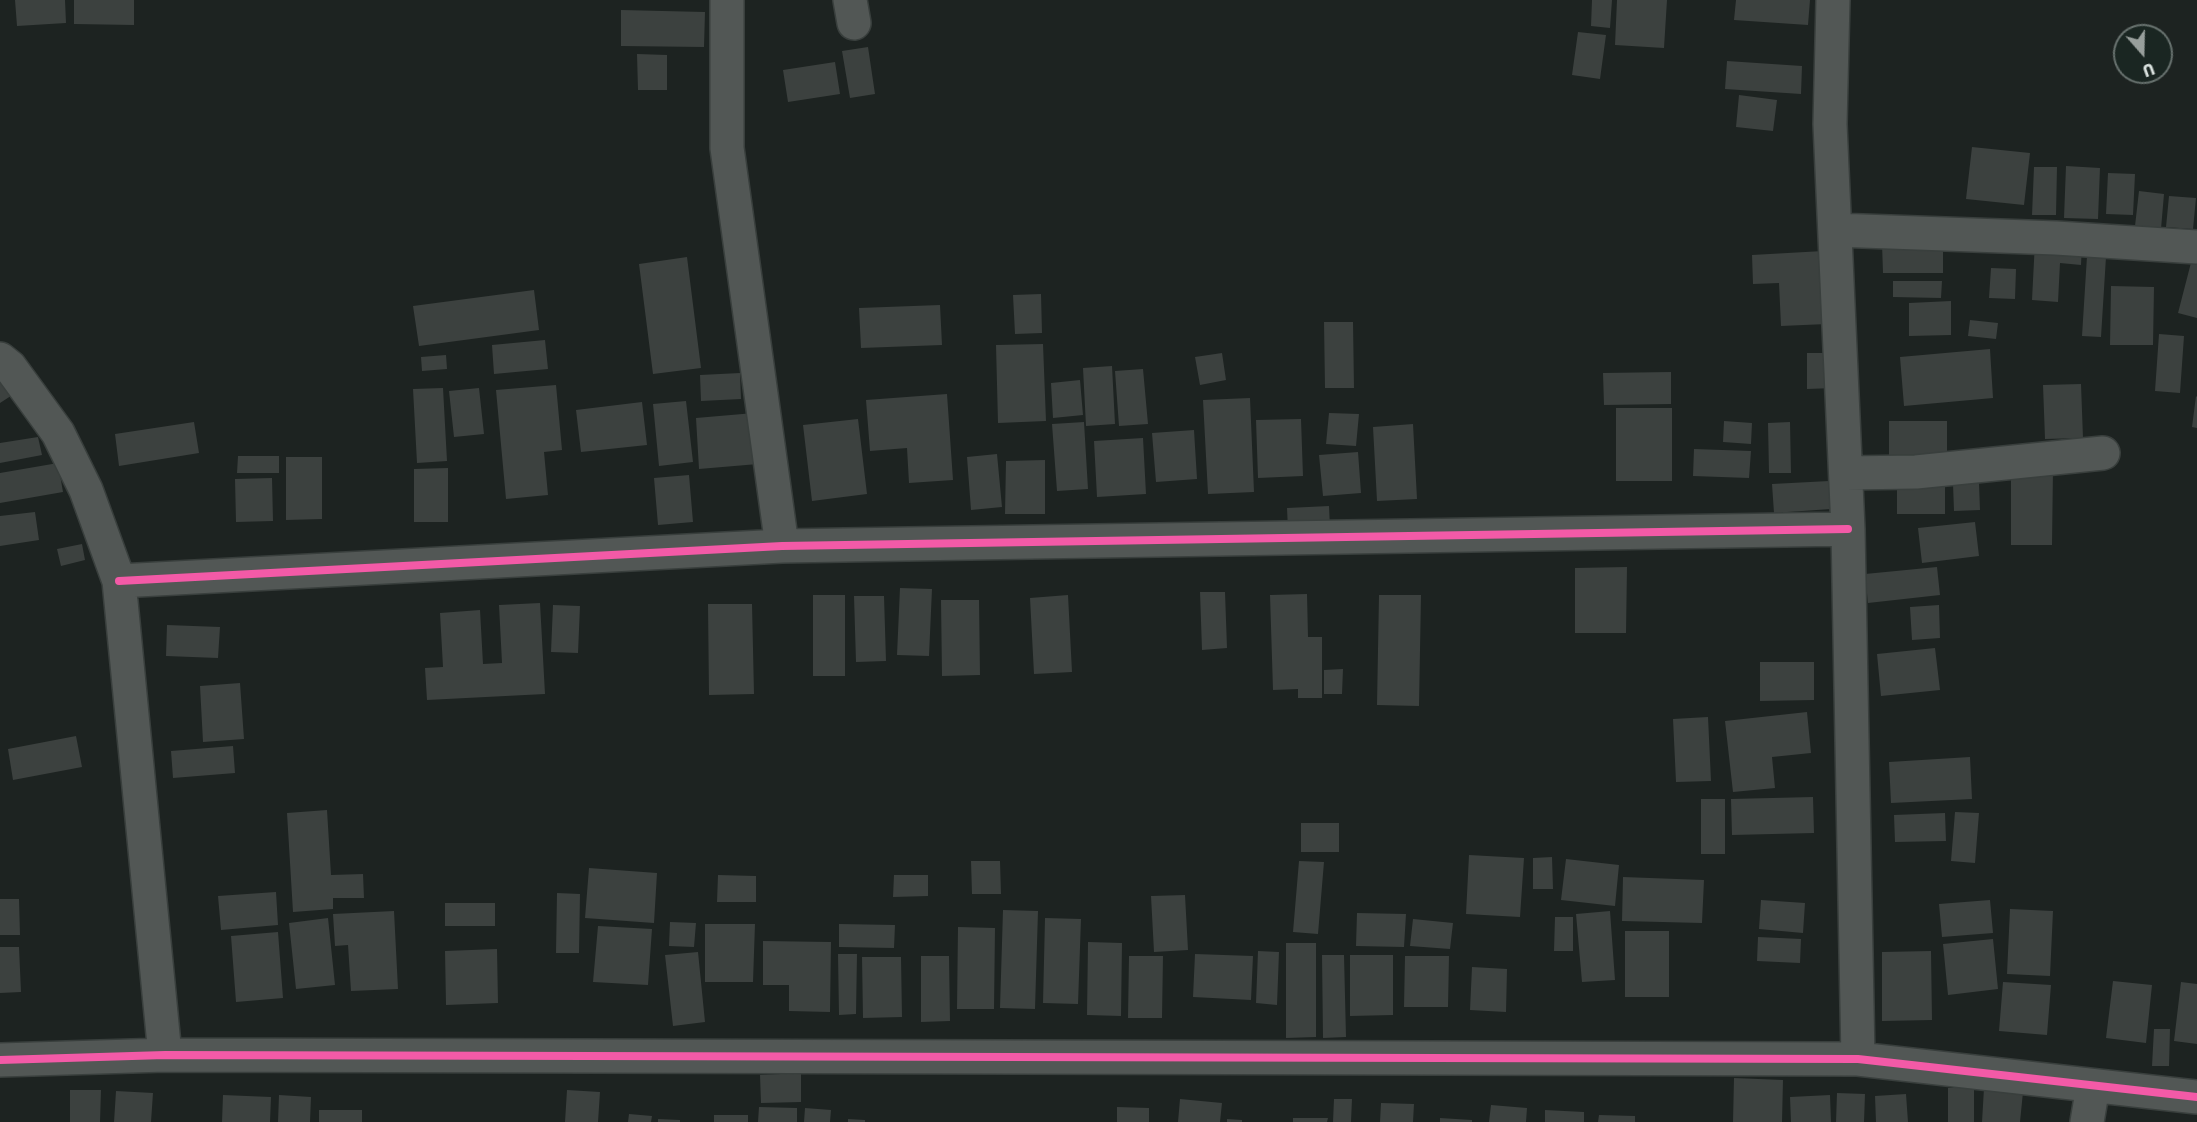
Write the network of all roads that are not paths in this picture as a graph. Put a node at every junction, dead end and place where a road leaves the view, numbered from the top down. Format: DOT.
graph roads {
  1 [pos="727,0"];
  2 [pos="1833,0"];
  3 [pos="1835,230"];
  4 [pos="2197,247"];
  5 [pos="0,359"];
  6 [pos="2103,453"];
  7 [pos="1846,473"];
  8 [pos="1848,529"];
  9 [pos="782,546"];
  10 [pos="119,581"];
  11 [pos="165,1055"];
  12 [pos="1858,1059"];
  13 [pos="0,1060"];
  14 [pos="2092,1086"];
  15 [pos="2197,1097"];
  16 [pos="2087,1122"];
  1 -- 9 [label="street"];
  2 -- 3 [label="street"];
  3 -- 4 [label="street"];
  3 -- 7 [label="street"];
  5 -- 10 [label="street"];
  6 -- 7 [label="street"];
  7 -- 8 [label="street"];
  8 -- 9 [label="street"];
  8 -- 12 [label="street"];
  9 -- 10 [label="street"];
  10 -- 11 [label="street"];
  11 -- 12 [label="street"];
  11 -- 13 [label="street"];
  12 -- 14 [label="street"];
  14 -- 15 [label="street"];
  14 -- 16 [label="street"];
}
